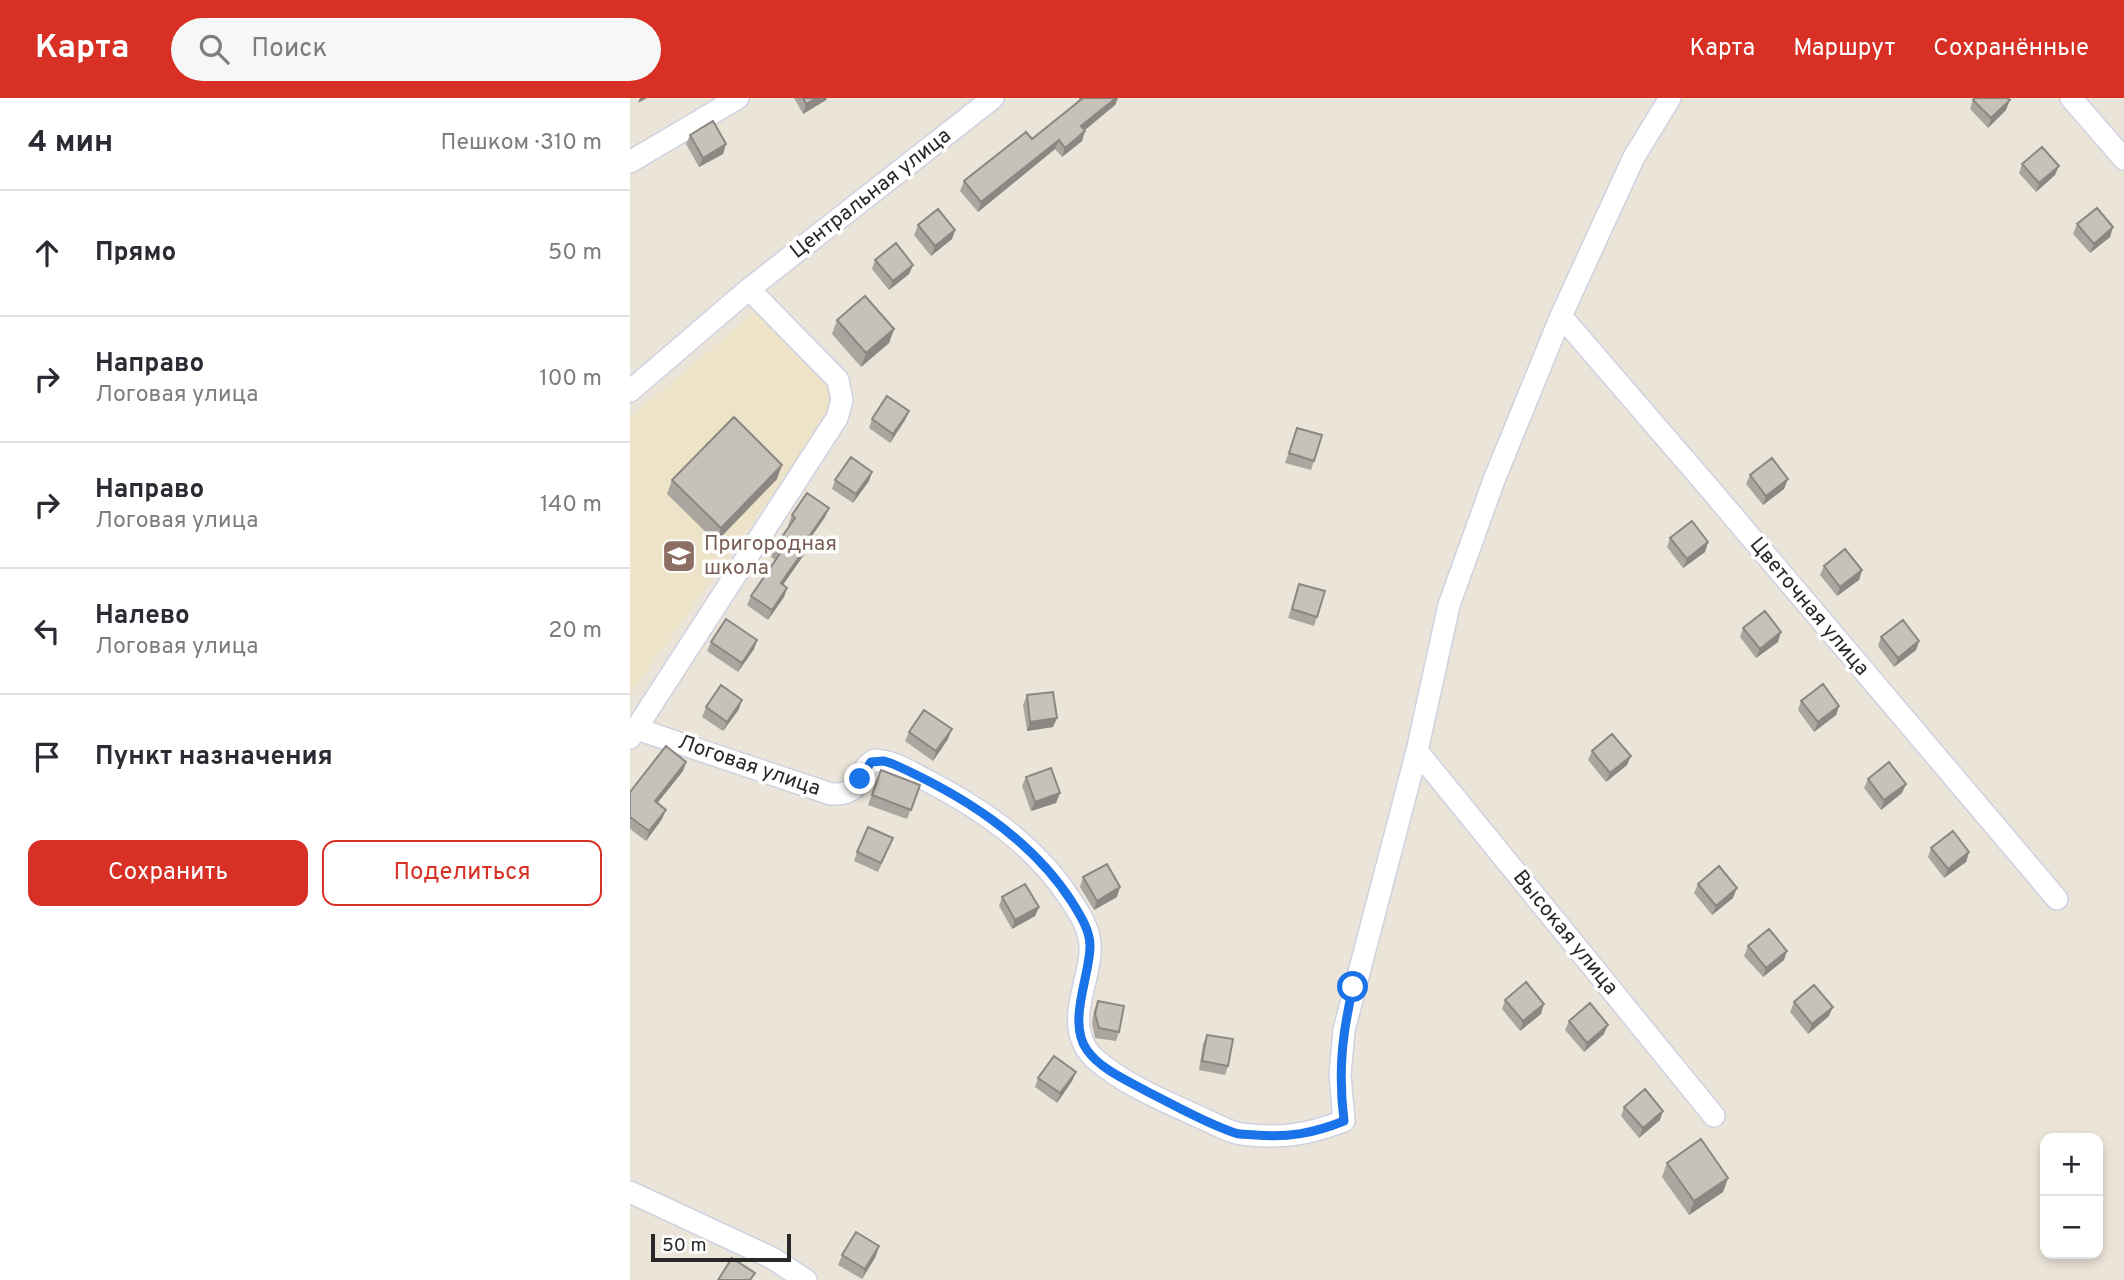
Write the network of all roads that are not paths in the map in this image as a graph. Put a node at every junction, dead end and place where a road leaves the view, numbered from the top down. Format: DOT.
graph roads {
  1 [pos="738,98"];
  2 [pos="993,98"];
  3 [pos="1670,98"];
  4 [pos="2071,98"];
  5 [pos="2124,159"];
  6 [pos="630,162"];
  7 [pos="749,289"];
  8 [pos="1561,316"];
  9 [pos="630,391"];
  10 [pos="633,734"];
  11 [pos="1417,751"];
  12 [pos="2057,899"];
  13 [pos="1714,1116"];
  14 [pos="630,1192"];
  15 [pos="806,1280"];
  1 -- 6 [label="street"];
  2 -- 7 [label="street, Центральная улица"];
  3 -- 8 [label="street"];
  4 -- 5 [label="street"];
  7 -- 9 [label="street, Центральная улица"];
  7 -- 10 [label="street"];
  8 -- 11 [label="street"];
  8 -- 12 [label="street, Цветочная улица"];
  10 -- 11 [label="street, Логовая улица"];
  11 -- 13 [label="street, Высокая улица"];
  14 -- 15 [label="street"];
}
